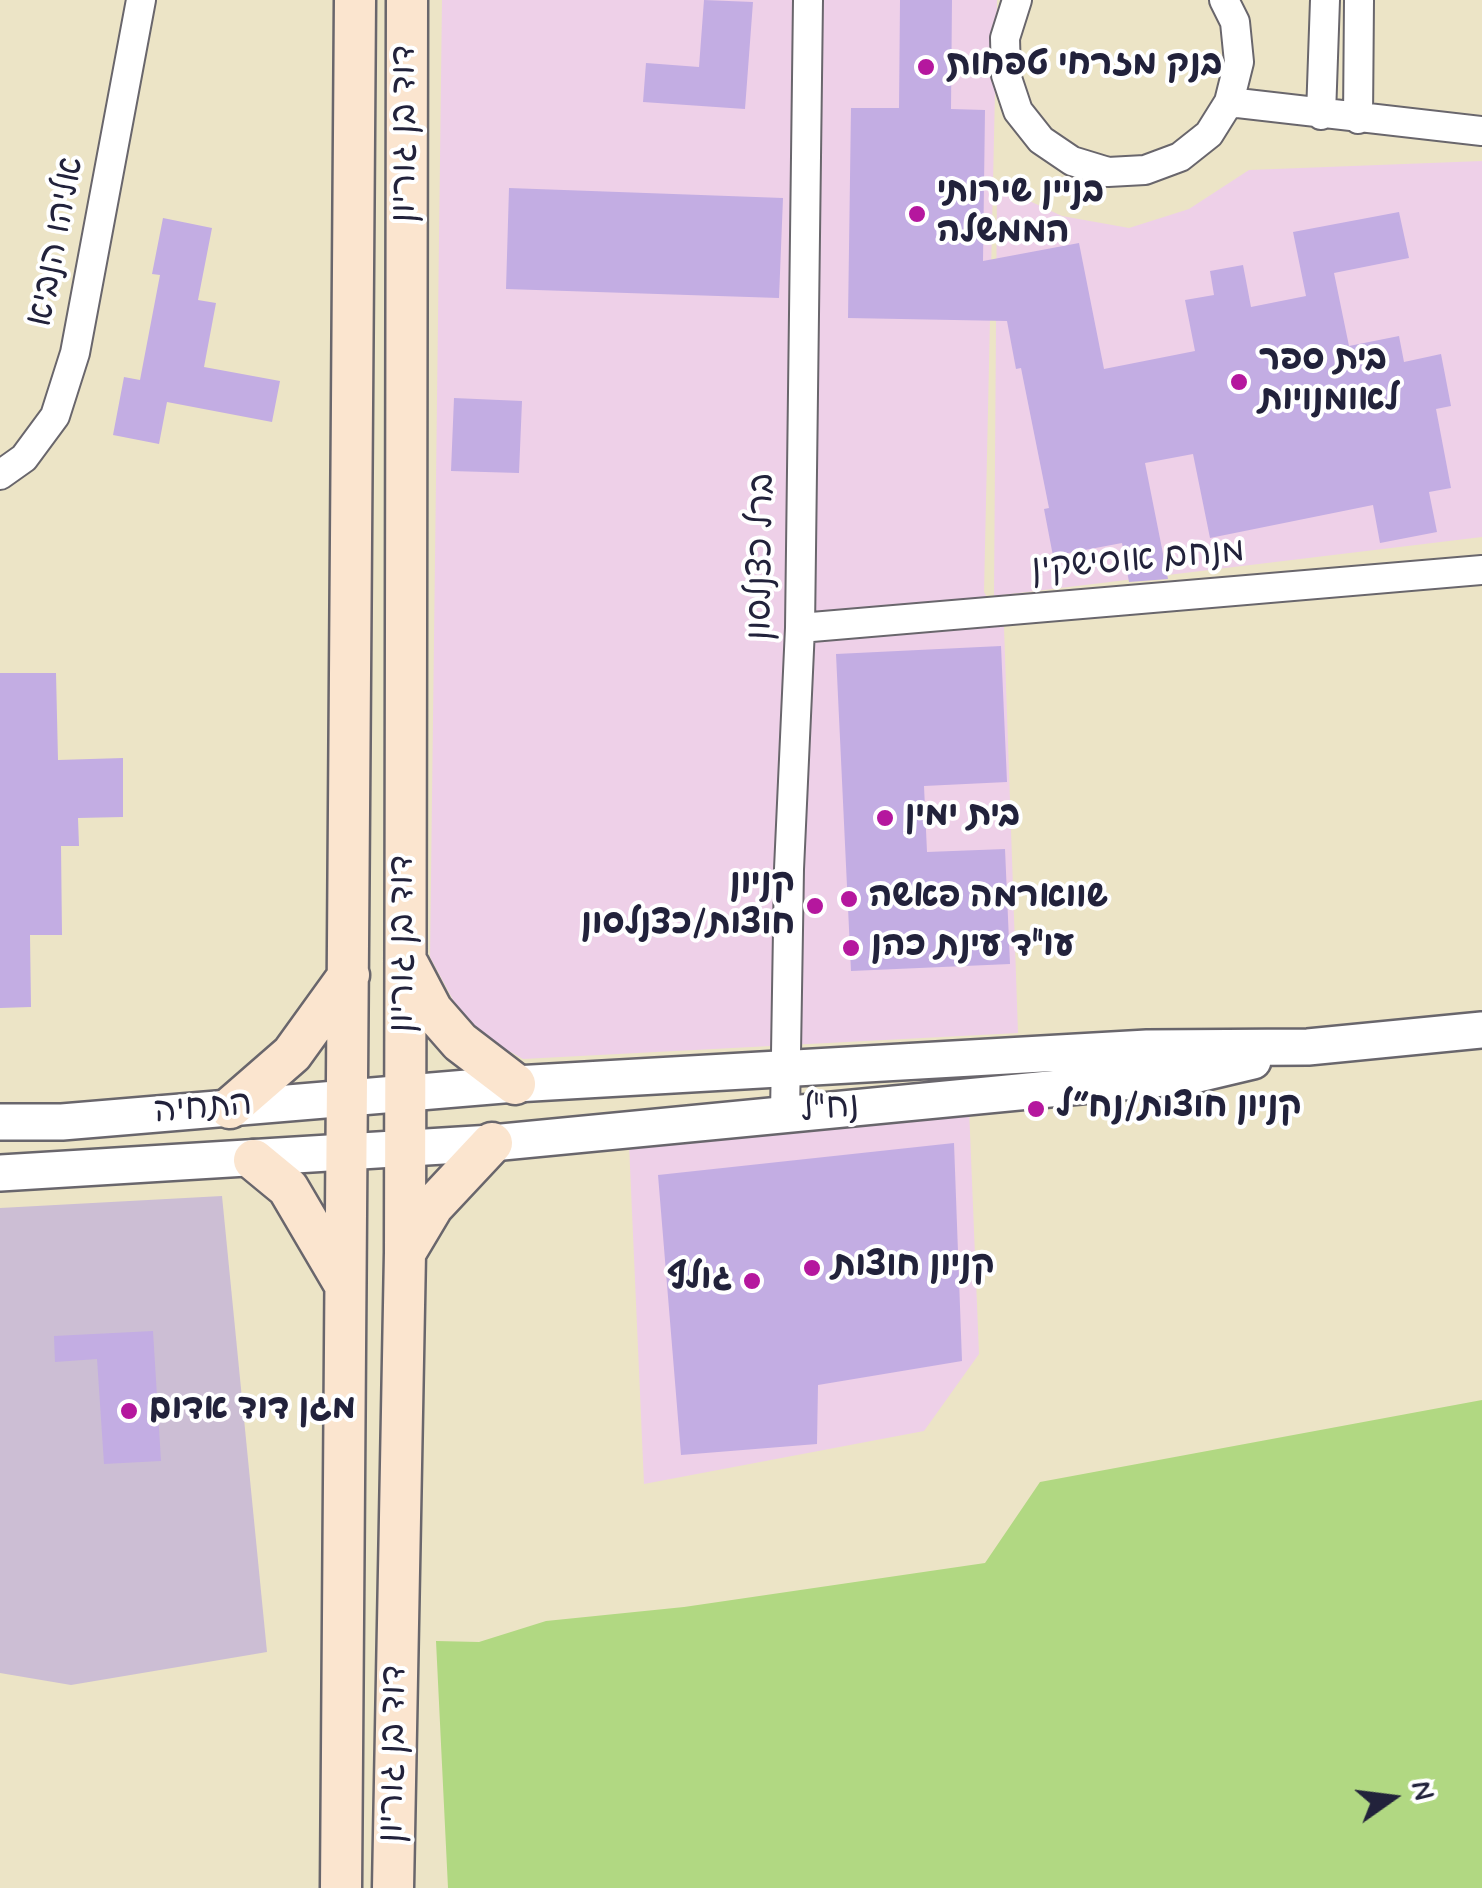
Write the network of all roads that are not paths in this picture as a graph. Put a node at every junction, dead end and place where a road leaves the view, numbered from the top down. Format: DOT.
graph roads {
  1 [pos="141,0"];
  2 [pos="355,0"];
  3 [pos="407,0"];
  4 [pos="808,0"];
  5 [pos="1017,0"];
  6 [pos="1224,0"];
  7 [pos="1325,0"];
  8 [pos="1359,0"];
  9 [pos="1230,102"];
  10 [pos="1320,115"];
  11 [pos="1358,119"];
  12 [pos="1482,131"];
  13 [pos="0,476"];
  14 [pos="1482,570"];
  15 [pos="800,628"];
  16 [pos="406,959"];
  17 [pos="349,974"];
  18 [pos="1482,1030"];
  19 [pos="1308,1047"];
  20 [pos="785,1067"];
  21 [pos="515,1084"];
  22 [pos="406,1094"];
  23 [pos="349,1098"];
  24 [pos="230,1108"];
  25 [pos="785,1114"];
  26 [pos="0,1122"];
  27 [pos="492,1143"];
  28 [pos="405,1149"];
  29 [pos="348,1154"];
  30 [pos="254,1160"];
  31 [pos="0,1174"];
  32 [pos="405,1253"];
  33 [pos="347,1289"];
  34 [pos="341,1888"];
  35 [pos="393,1888"];
  1 -- 13 [label="street, אליהו הנביא"];
  2 -- 17 [label="main road, דוד בן גוריון"];
  3 -- 16 [label="main road, דוד בן גוריון"];
  4 -- 15 [label="street, ברל כצנלסון"];
  5 -- 9 [label="street"];
  6 -- 9 [label="street"];
  7 -- 10 [label="street"];
  8 -- 11 [label="street"];
  9 -- 10 [label="street"];
  10 -- 11 [label="street"];
  11 -- 12 [label="street"];
  14 -- 15 [label="street, מנחם אוסישקין"];
  15 -- 20 [label="street, ברל כצנלסון"];
  16 -- 21 [label="main road"];
  16 -- 22 [label="main road, דוד בן גוריון"];
  17 -- 23 [label="main road, דוד בן גוריון"];
  17 -- 24 [label="main road"];
  18 -- 19 [label="street, נח\"ל"];
  19 -- 20 [label="street, נח\"ל"];
  19 -- 25 [label="street, נח\"ל"];
  20 -- 21 [label="street, נח\"ל"];
  20 -- 25 [label="street, ברל כצנלסון"];
  21 -- 22 [label="street, נח\"ל"];
  22 -- 23 [label="street, התחיה"];
  22 -- 28 [label="main road, דוד בן גוריון"];
  23 -- 24 [label="street, התחיה"];
  23 -- 29 [label="main road, דוד בן גוריון"];
  24 -- 26 [label="street, התחיה"];
  25 -- 27 [label="street, נח\"ל"];
  27 -- 28 [label="street, נח\"ל"];
  27 -- 32 [label="main road"];
  28 -- 29 [label="street, נח\"ל"];
  28 -- 32 [label="main road, דוד בן גוריון"];
  29 -- 30 [label="street, התחיה"];
  29 -- 33 [label="main road, דוד בן גוריון"];
  30 -- 31 [label="street, התחיה"];
  30 -- 33 [label="main road"];
  32 -- 35 [label="main road, דוד בן גוריון"];
  33 -- 34 [label="main road, דוד בן גוריון"];
}
